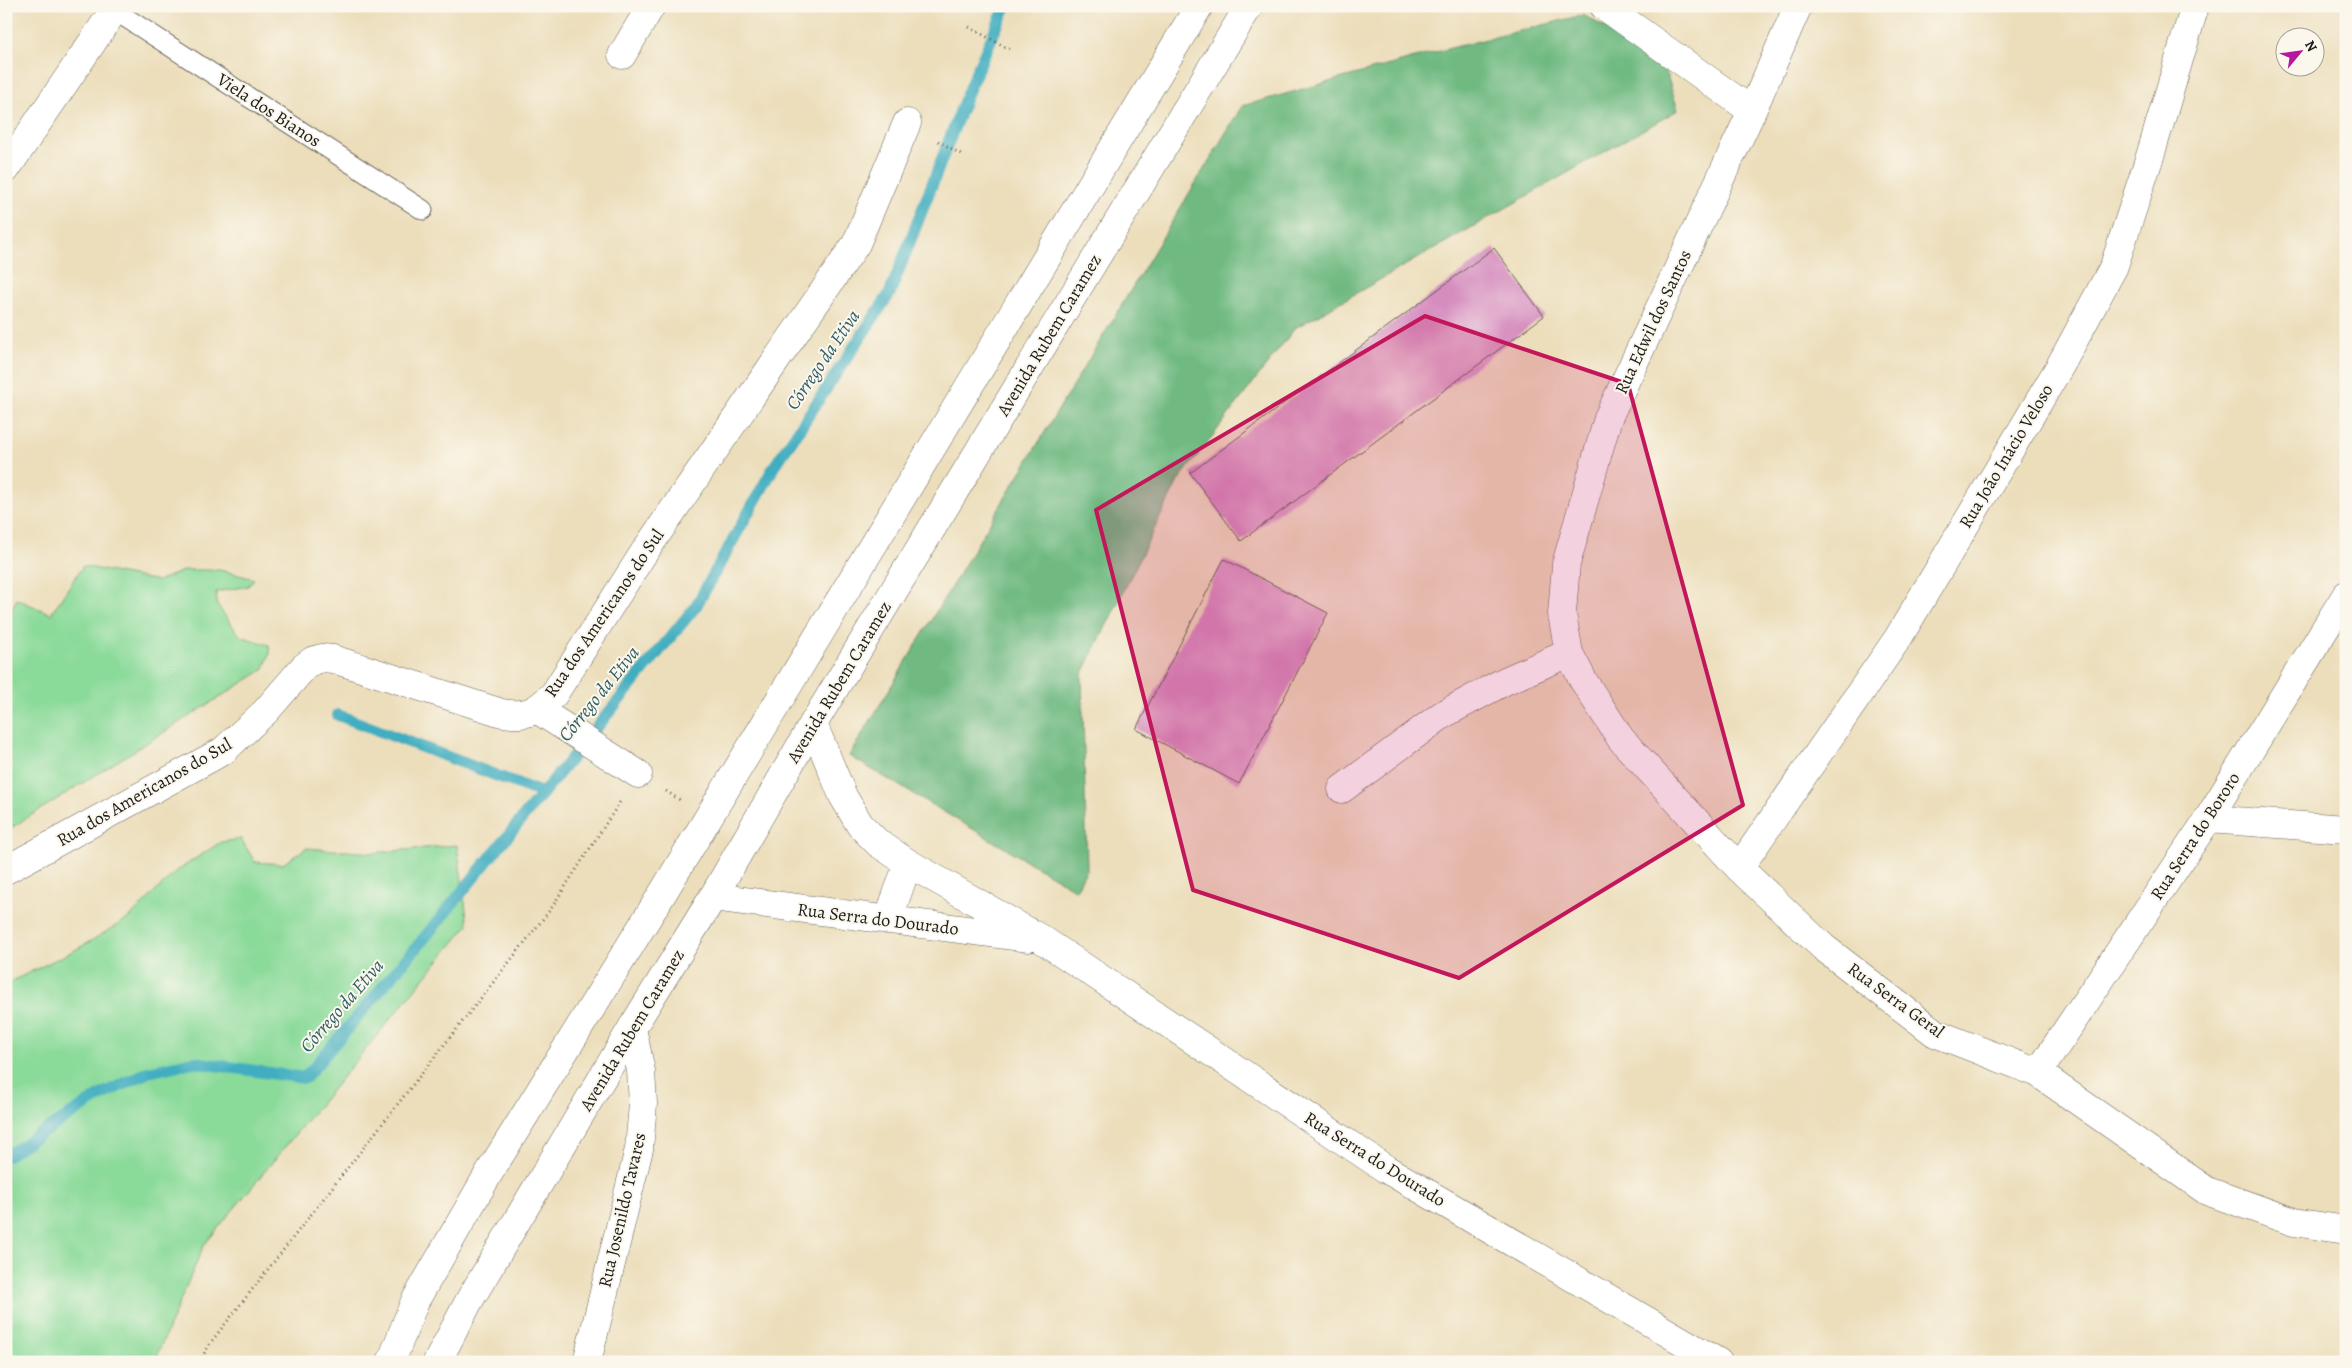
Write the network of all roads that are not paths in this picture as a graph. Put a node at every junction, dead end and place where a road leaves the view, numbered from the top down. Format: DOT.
graph roads {
  1 [pos="651,6"];
  2 [pos="1199,6"];
  3 [pos="1249,6"];
  4 [pos="1604,6"];
  5 [pos="1798,6"];
  6 [pos="2195,6"];
  7 [pos="116,8"];
  8 [pos="622,55"];
  9 [pos="1752,111"];
  10 [pos="907,123"];
  11 [pos="6,169"];
  12 [pos="424,210"];
  13 [pos="2346,595"];
  14 [pos="1569,653"];
  15 [pos="548,717"];
  16 [pos="813,724"];
  17 [pos="638,774"];
  18 [pos="1342,789"];
  19 [pos="2208,819"];
  20 [pos="2346,829"];
  21 [pos="908,863"];
  22 [pos="1739,868"];
  23 [pos="6,870"];
  24 [pos="713,897"];
  25 [pos="888,920"];
  26 [pos="1043,940"];
  27 [pos="632,1028"];
  28 [pos="2038,1072"];
  29 [pos="2346,1230"];
  30 [pos="391,1362"];
  31 [pos="437,1362"];
  32 [pos="587,1362"];
  33 [pos="1718,1362"];
  1 -- 8 [label="main road"];
  2 -- 30 [label="main road"];
  3 -- 16 [label="main road, Avenida Rubem Caramez"];
  4 -- 9 [label="main road"];
  5 -- 9 [label="main road, Rua Edwil dos Santos"];
  6 -- 22 [label="main road, Rua João Inácio Veloso"];
  7 -- 11 [label="main road"];
  7 -- 12 [label="lane, Viela dos Bianos"];
  9 -- 14 [label="main road, Rua Edwil dos Santos"];
  10 -- 15 [label="main road, Rua dos Americanos do Sul"];
  13 -- 19 [label="main road, Rua Serra do Bororo"];
  14 -- 18 [label="main road"];
  14 -- 22 [label="main road, Rua Serra Geral"];
  15 -- 17 [label="main road"];
  15 -- 23 [label="main road, Rua dos Americanos do Sul"];
  16 -- 21 [label="main road, Rua Serra do Dourado"];
  16 -- 24 [label="main road, Avenida Rubem Caramez"];
  19 -- 20 [label="main road"];
  19 -- 28 [label="main road, Rua Serra do Bororo"];
  21 -- 25 [label="main road"];
  21 -- 26 [label="main road, Rua Serra do Dourado"];
  22 -- 28 [label="main road, Rua Serra Geral"];
  24 -- 25 [label="main road, Rua Serra do Dourado"];
  24 -- 27 [label="main road, Avenida Rubem Caramez"];
  25 -- 26 [label="main road, Rua Serra do Dourado"];
  26 -- 33 [label="main road, Rua Serra do Dourado"];
  27 -- 31 [label="main road, Avenida Rubem Caramez"];
  27 -- 32 [label="main road, Rua Josenildo Tavares"];
  28 -- 29 [label="main road, Rua Serra Geral"];
}
